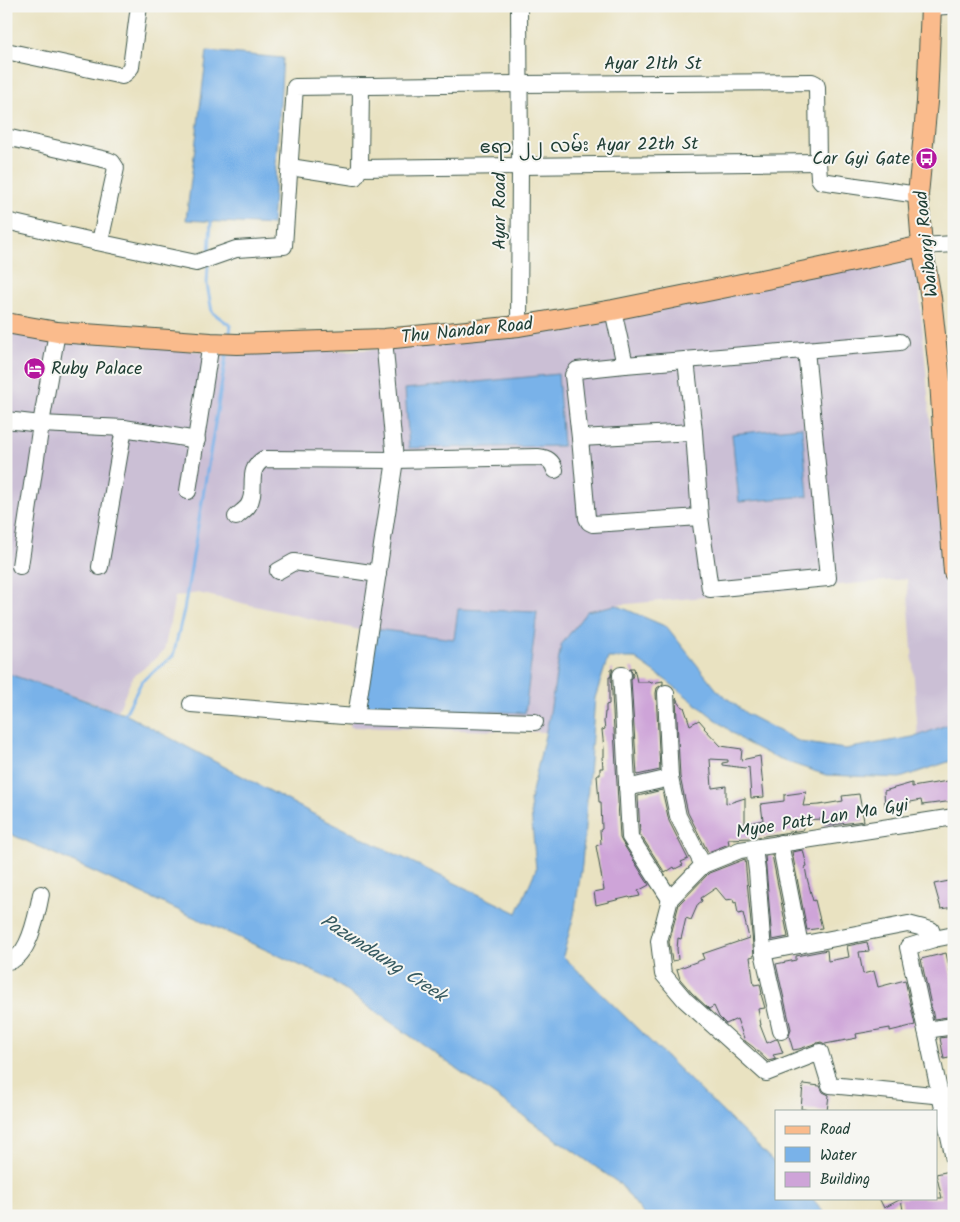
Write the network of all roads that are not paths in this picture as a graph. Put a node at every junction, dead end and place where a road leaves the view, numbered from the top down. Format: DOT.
graph roads {
  1 [pos="139,6"];
  2 [pos="519,6"];
  3 [pos="937,7"];
  4 [pos="6,51"];
  5 [pos="520,84"];
  6 [pos="360,86"];
  7 [pos="6,137"];
  8 [pos="818,162"];
  9 [pos="520,167"];
  10 [pos="290,168"];
  11 [pos="360,168"];
  12 [pos="918,195"];
  13 [pos="6,221"];
  14 [pos="99,239"];
  15 [pos="954,244"];
  16 [pos="922,246"];
  17 [pos="612,310"];
  18 [pos="6,323"];
  19 [pos="519,326"];
  20 [pos="57,332"];
  21 [pos="384,339"];
  22 [pos="900,342"];
  23 [pos="211,343"];
  24 [pos="806,350"];
  25 [pos="686,360"];
  26 [pos="625,365"];
  27 [pos="947,381"];
  28 [pos="6,420"];
  29 [pos="41,424"];
  30 [pos="124,428"];
  31 [pos="694,432"];
  32 [pos="580,438"];
  33 [pos="197,440"];
  34 [pos="396,460"];
  35 [pos="554,470"];
  36 [pos="188,491"];
  37 [pos="951,504"];
  38 [pos="236,516"];
  39 [pos="700,517"];
  40 [pos="20,566"];
  41 [pos="100,567"];
  42 [pos="278,571"];
  43 [pos="954,572"];
  44 [pos="378,574"];
  45 [pos="622,675"];
  46 [pos="666,693"];
  47 [pos="192,704"];
  48 [pos="356,717"];
  49 [pos="535,722"];
  50 [pos="670,778"];
  51 [pos="627,788"];
  52 [pos="954,817"];
  53 [pos="780,843"];
  54 [pos="754,848"];
  55 [pos="703,865"];
  56 [pos="41,894"];
  57 [pos="670,899"];
  58 [pos="954,935"];
  59 [pos="934,939"];
  60 [pos="800,945"];
  61 [pos="763,952"];
  62 [pos="6,962"];
  63 [pos="954,1026"];
  64 [pos="926,1030"];
  65 [pos="781,1031"];
  66 [pos="947,1096"];
  67 [pos="954,1159"];
  1 -- 4 [label="street"];
  2 -- 5 [label="street, Ayar Road"];
  3 -- 12 [label="main road, Waibargi Road"];
  5 -- 6 [label="street, Ayar 21th St"];
  5 -- 8 [label="street, Ayar 21th St"];
  5 -- 9 [label="street, Ayar Road"];
  6 -- 10 [label="street, Ayar 21th St"];
  6 -- 11 [label="street"];
  7 -- 14 [label="street"];
  8 -- 9 [label="street, ဧရာ ၂၂ လမ်း Ayar 22th St"];
  8 -- 12 [label="street, Ayar 21th St"];
  9 -- 11 [label="street, ဧရာ ၂၂ လမ်း Ayar 22th St"];
  9 -- 19 [label="street, Ayar Road"];
  10 -- 11 [label="street, ဧရာ ၂၂ လမ်း Ayar 22th St"];
  10 -- 14 [label="street"];
  12 -- 16 [label="main road, Waibargi Road"];
  13 -- 14 [label="street"];
  15 -- 16 [label="street"];
  16 -- 17 [label="main road, Thu Nandar Road"];
  16 -- 27 [label="main road, Waibargi Road"];
  17 -- 19 [label="main road, Thu Nandar Road"];
  17 -- 26 [label="street"];
  18 -- 20 [label="main road, Thu Nandar Road"];
  19 -- 21 [label="main road, Thu Nandar Road"];
  20 -- 23 [label="main road, Thu Nandar Road"];
  20 -- 29 [label="street"];
  21 -- 23 [label="main road, Thu Nandar Road"];
  21 -- 34 [label="street"];
  22 -- 24 [label="street"];
  23 -- 33 [label="street"];
  24 -- 25 [label="street"];
  24 -- 39 [label="street"];
  25 -- 26 [label="street"];
  25 -- 31 [label="street"];
  26 -- 32 [label="street"];
  27 -- 37 [label="main road, Waibargi Road"];
  28 -- 29 [label="street"];
  29 -- 30 [label="street"];
  29 -- 40 [label="street"];
  30 -- 33 [label="street"];
  30 -- 41 [label="street"];
  31 -- 32 [label="street"];
  31 -- 39 [label="street"];
  32 -- 39 [label="street"];
  33 -- 36 [label="street"];
  34 -- 35 [label="street"];
  34 -- 38 [label="street"];
  34 -- 44 [label="street"];
  37 -- 43 [label="main road, Waibargi Road"];
  42 -- 44 [label="street"];
  44 -- 48 [label="street"];
  45 -- 51 [label="street"];
  46 -- 50 [label="street"];
  47 -- 48 [label="street"];
  48 -- 49 [label="street"];
  50 -- 51 [label="street"];
  50 -- 55 [label="street"];
  51 -- 57 [label="street"];
  52 -- 53 [label="street, Myoe Patt Lan Ma Gyi"];
  53 -- 54 [label="street, Myoe Patt Lan Ma Gyi"];
  53 -- 60 [label="street"];
  54 -- 55 [label="street, Myoe Patt Lan Ma Gyi"];
  54 -- 61 [label="street"];
  55 -- 57 [label="street, Myoe Patt Lan Ma Gyi"];
  56 -- 62 [label="street"];
  57 -- 66 [label="street, Myoe Patt Lan Ma Gyi"];
  58 -- 59 [label="street"];
  59 -- 60 [label="street"];
  59 -- 64 [label="street"];
  60 -- 61 [label="street"];
  61 -- 65 [label="street"];
  63 -- 64 [label="street"];
  64 -- 66 [label="street"];
  66 -- 67 [label="street"];
}
